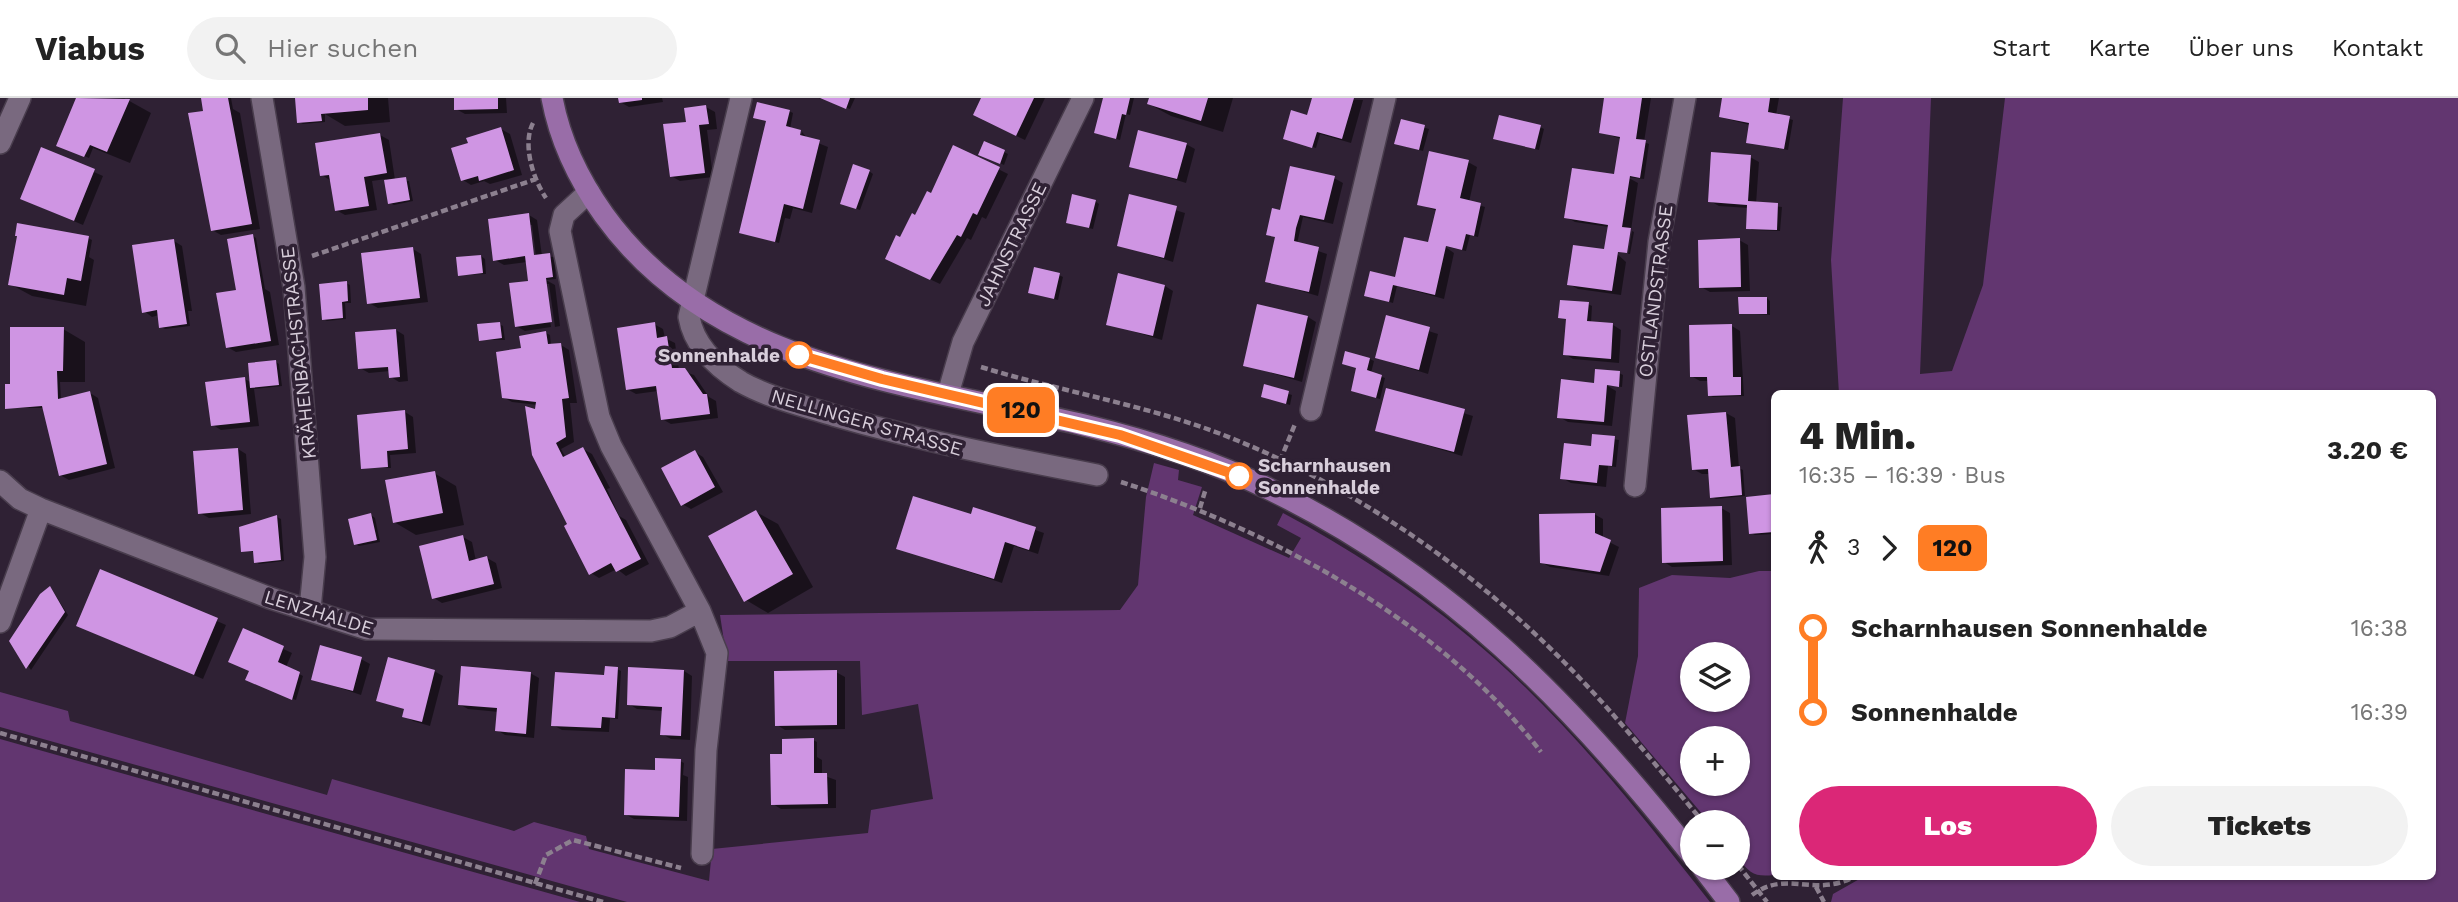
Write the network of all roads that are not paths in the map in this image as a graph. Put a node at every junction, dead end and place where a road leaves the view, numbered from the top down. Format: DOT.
graph roads {
  1 [pos="20,98"];
  2 [pos="262,98"];
  3 [pos="552,98"];
  4 [pos="741,98"];
  5 [pos="1083,98"];
  6 [pos="1385,98"];
  7 [pos="1685,98"];
  8 [pos="0,143"];
  9 [pos="589,192"];
  10 [pos="692,300"];
  11 [pos="948,394"];
  12 [pos="1311,410"];
  13 [pos="1097,475"];
  14 [pos="0,481"];
  15 [pos="1635,486"];
  16 [pos="41,509"];
  17 [pos="310,609"];
  18 [pos="700,611"];
  19 [pos="0,622"];
  20 [pos="1680,841"];
  21 [pos="702,854"];
  22 [pos="1712,880"];
  23 [pos="1729,902"];
  1 -- 8 [label="street"];
  2 -- 17 [label="street, KRÄHENBACHSTRASSE"];
  3 -- 9 [label="main road"];
  4 -- 10 [label="street, NELLINGER STRASSE"];
  5 -- 11 [label="street, JAHNSTRASSE"];
  6 -- 12 [label="street"];
  7 -- 15 [label="street, OSTLANDSTRASSE"];
  9 -- 10 [label="main road"];
  9 -- 18 [label="street"];
  10 -- 11 [label="main road"];
  10 -- 13 [label="street, NELLINGER STRASSE"];
  11 -- 20 [label="main road"];
  14 -- 16 [label="street, LENZHALDE"];
  16 -- 17 [label="street, LENZHALDE"];
  16 -- 19 [label="street"];
  17 -- 18 [label="street, LENZHALDE"];
  18 -- 21 [label="street"];
  22 -- 23 [label="main road"];
}
